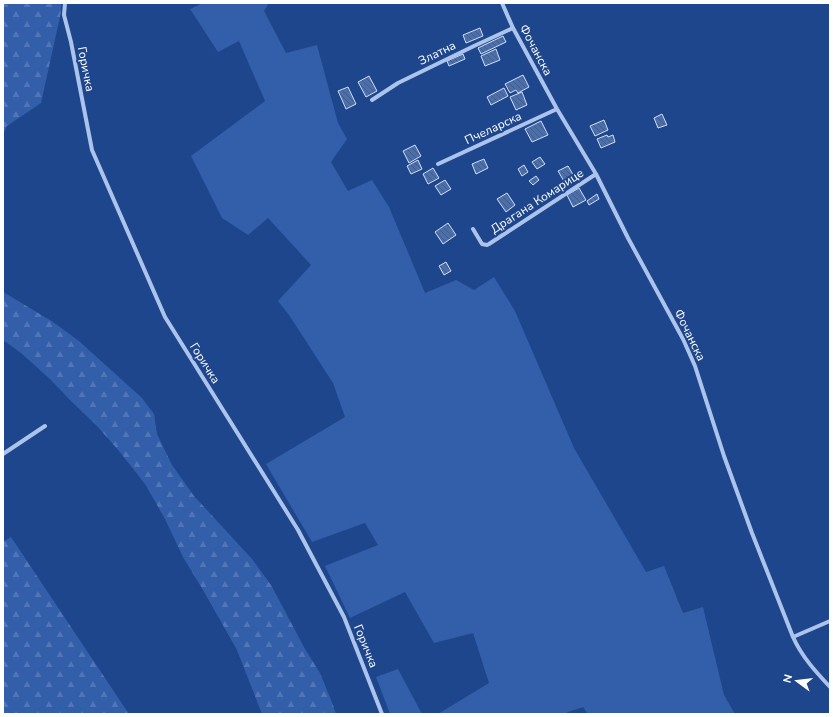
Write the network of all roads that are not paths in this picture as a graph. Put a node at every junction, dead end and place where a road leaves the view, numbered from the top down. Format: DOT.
graph roads {
  1 [pos="64,3"];
  2 [pos="502,3"];
  3 [pos="513,28"];
  4 [pos="372,100"];
  5 [pos="557,109"];
  6 [pos="438,164"];
  7 [pos="596,174"];
  8 [pos="473,229"];
  9 [pos="45,426"];
  10 [pos="3,454"];
  11 [pos="830,621"];
  12 [pos="793,637"];
  13 [pos="830,688"];
  14 [pos="382,714"];
  1 -- 14 [label="street, Горичка"];
  2 -- 3 [label="street, Фочанска"];
  3 -- 4 [label="street, Златна"];
  3 -- 5 [label="street, Фочанска"];
  5 -- 6 [label="street, Пчеларска"];
  5 -- 7 [label="street, Фочанска"];
  7 -- 8 [label="street, Драгана Комарице"];
  7 -- 12 [label="street, Фочанска"];
  9 -- 10 [label="street"];
  11 -- 12 [label="street"];
  12 -- 13 [label="street, Фочанска"];
}
